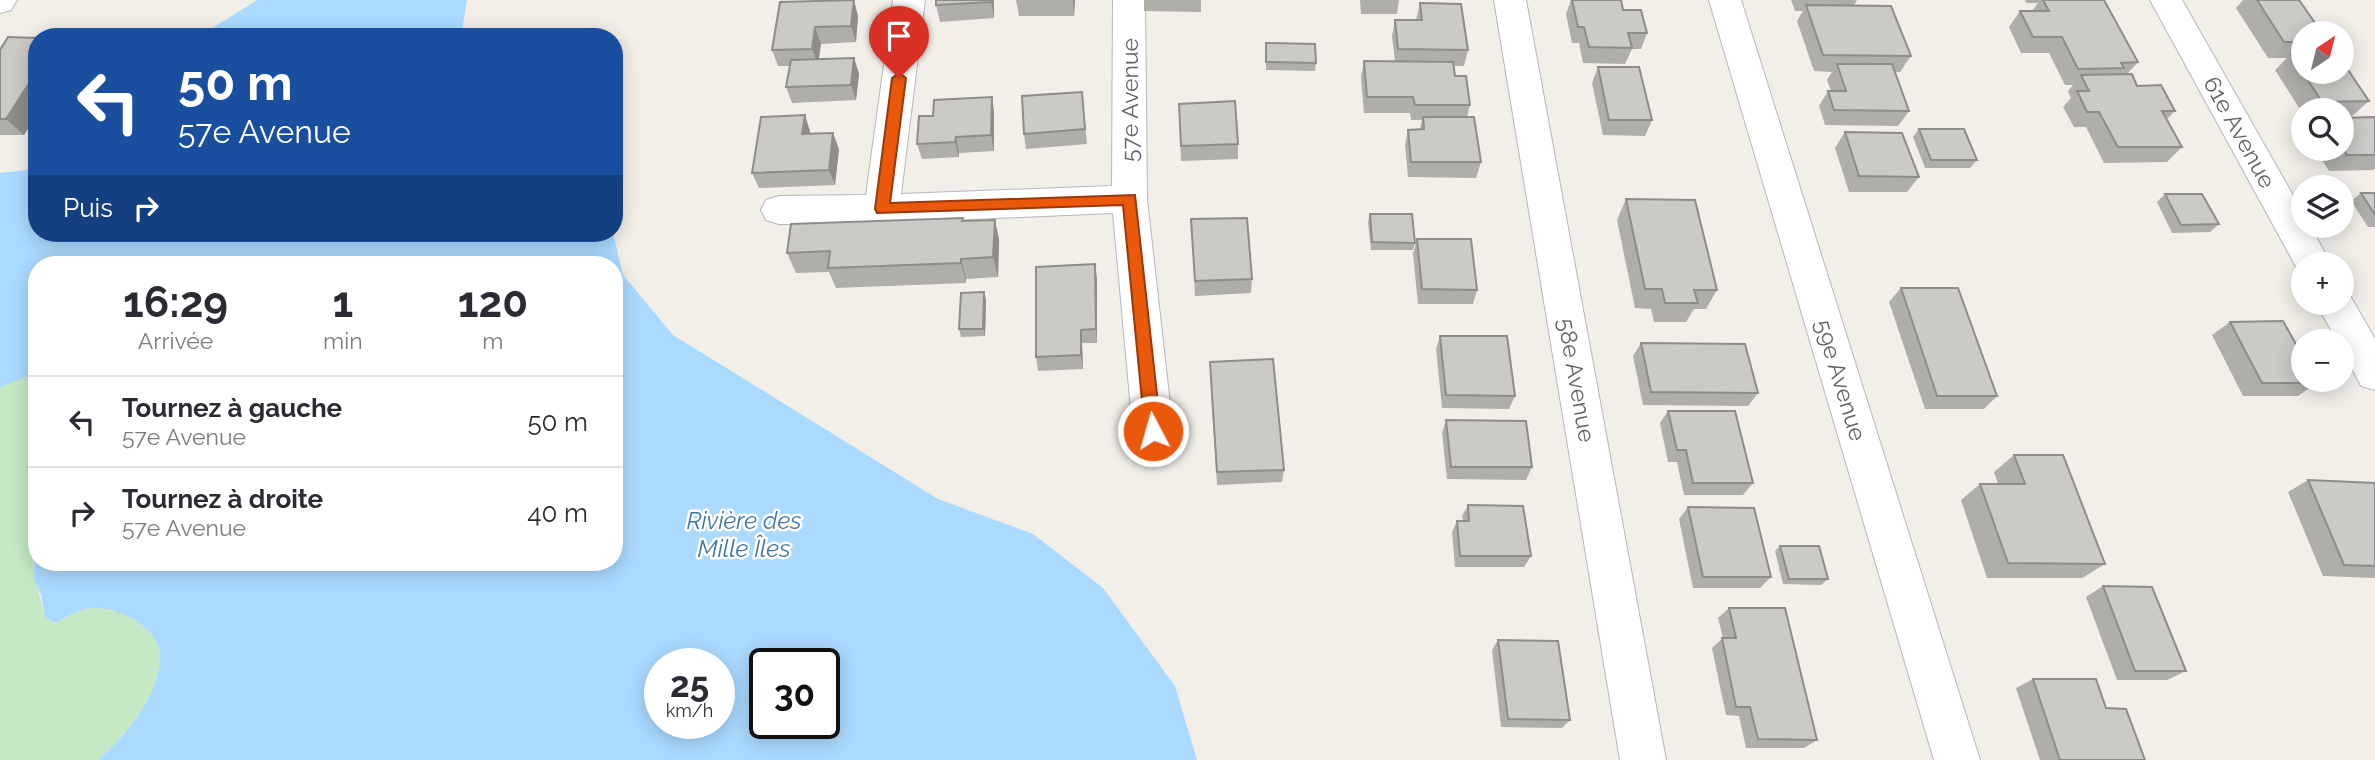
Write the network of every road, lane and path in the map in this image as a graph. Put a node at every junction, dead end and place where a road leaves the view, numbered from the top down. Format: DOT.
graph roads {
  1 [pos="909,0"];
  2 [pos="1129,0"];
  3 [pos="1510,0"];
  4 [pos="1725,0"];
  5 [pos="2166,0"];
  6 [pos="1129,200"];
  7 [pos="779,209"];
  8 [pos="882,209"];
  9 [pos="2307,252"];
  10 [pos="2342,315"];
  11 [pos="2375,374"];
  12 [pos="1153,431"];
  13 [pos="1643,760"];
  14 [pos="1957,760"];
  1 -- 8 [label="street"];
  2 -- 6 [label="street, 57e Avenue"];
  3 -- 13 [label="street, 58e Avenue"];
  4 -- 14 [label="street, 59e Avenue"];
  5 -- 9 [label="street, 61e Avenue"];
  6 -- 8 [label="street"];
  6 -- 12 [label="street, 57e Avenue"];
  7 -- 8 [label="street"];
  10 -- 11 [label="street"];
}
